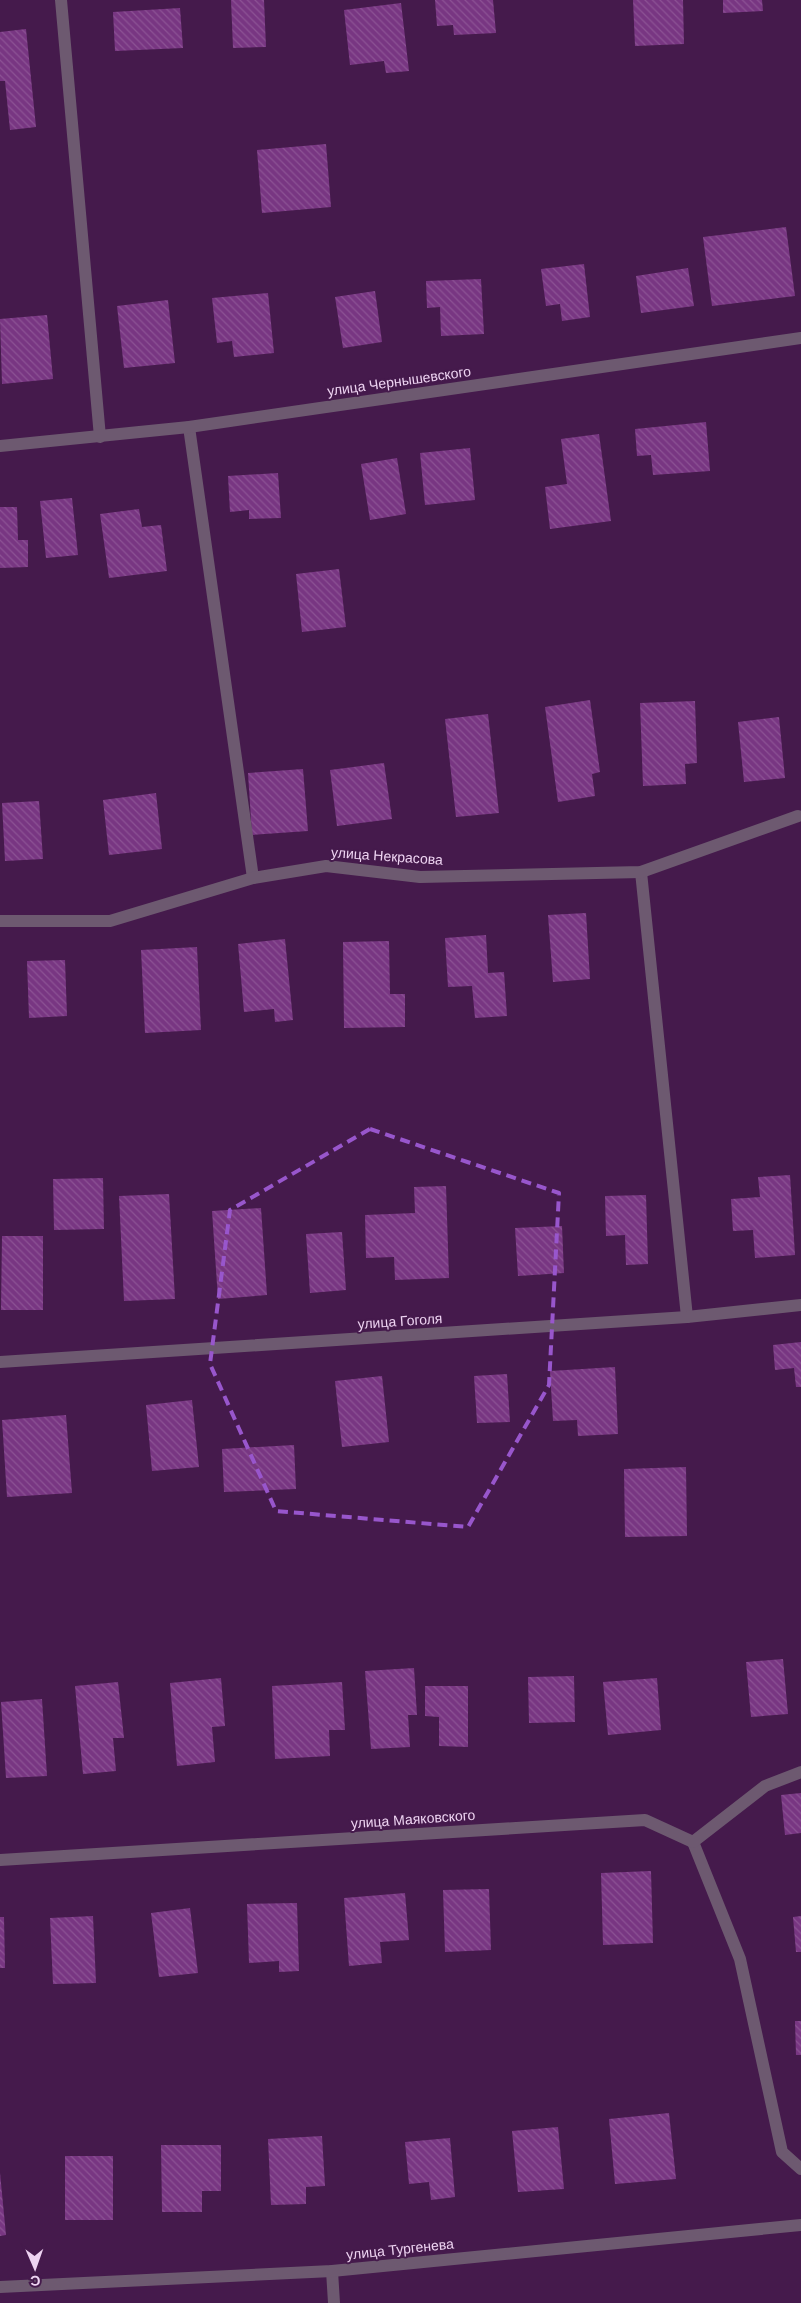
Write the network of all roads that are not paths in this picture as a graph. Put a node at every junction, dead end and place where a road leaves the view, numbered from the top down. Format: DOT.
graph roads {
  1 [pos="61,0"];
  2 [pos="801,338"];
  3 [pos="189,427"];
  4 [pos="100,437"];
  5 [pos="0,446"];
  6 [pos="798,816"];
  7 [pos="641,872"];
  8 [pos="253,878"];
  9 [pos="0,921"];
  10 [pos="801,1305"];
  11 [pos="687,1317"];
  12 [pos="0,1362"];
  13 [pos="801,1772"];
  14 [pos="693,1842"];
  15 [pos="0,1860"];
  16 [pos="801,2169"];
  17 [pos="801,2225"];
  18 [pos="332,2271"];
  19 [pos="0,2287"];
  20 [pos="334,2303"];
  1 -- 4 [label="street"];
  2 -- 3 [label="street, улица Чернышевского"];
  3 -- 4 [label="street, улица Чернышевского"];
  3 -- 8 [label="street"];
  4 -- 5 [label="street, улица Чернышевского"];
  6 -- 7 [label="street, улица Некрасова"];
  7 -- 8 [label="street, улица Некрасова"];
  7 -- 11 [label="street"];
  8 -- 9 [label="street, улица Некрасова"];
  10 -- 11 [label="street, улица Гоголя"];
  11 -- 12 [label="street, улица Гоголя"];
  13 -- 14 [label="street"];
  14 -- 15 [label="street, улица Маяковского"];
  14 -- 16 [label="street"];
  17 -- 18 [label="street, улица Тургенева"];
  18 -- 19 [label="street, улица Тургенева"];
  18 -- 20 [label="street"];
}
